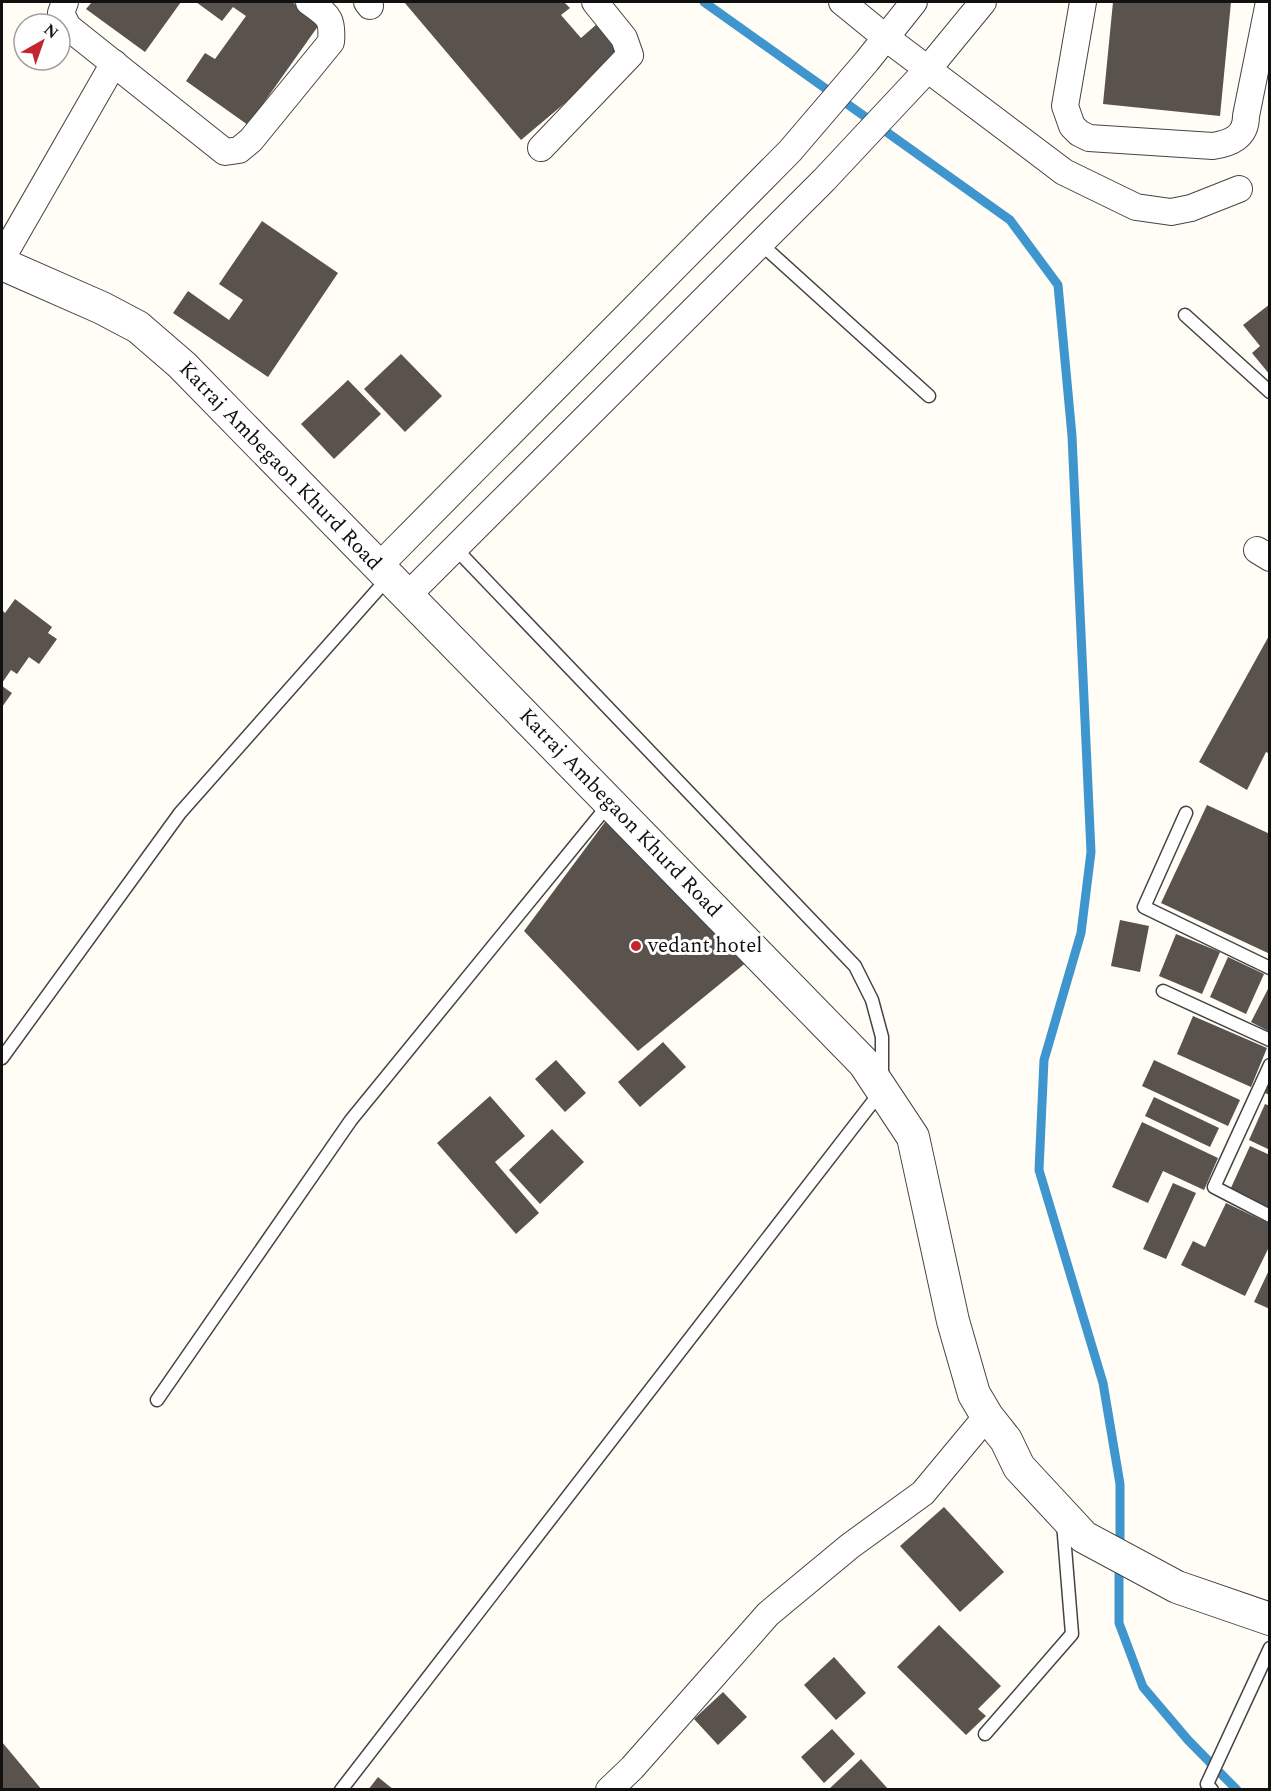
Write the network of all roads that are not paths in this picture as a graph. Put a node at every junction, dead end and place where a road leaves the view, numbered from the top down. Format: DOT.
graph roads {
  1 [pos="65,2"];
  2 [pos="309,2"];
  3 [pos="595,2"];
  4 [pos="842,2"];
  5 [pos="914,2"];
  6 [pos="983,2"];
  7 [pos="1083,2"];
  8 [pos="1269,2"];
  9 [pos="885,37"];
  10 [pos="114,63"];
  11 [pos="928,69"];
  12 [pos="541,148"];
  13 [pos="1239,189"];
  14 [pos="761,244"];
  15 [pos="2,258"];
  16 [pos="2,264"];
  17 [pos="1185,315"];
  18 [pos="1269,392"];
  19 [pos="928,396"];
  20 [pos="455,548"];
  21 [pos="391,580"];
  22 [pos="610,803"];
  23 [pos="1186,813"];
  24 [pos="1269,968"];
  25 [pos="1162,991"];
  26 [pos="1269,1040"];
  27 [pos="2,1058"];
  28 [pos="1269,1065"];
  29 [pos="882,1090"];
  30 [pos="1269,1216"];
  31 [pos="157,1401"];
  32 [pos="987,1416"];
  33 [pos="1062,1513"];
  34 [pos="1269,1619"];
  35 [pos="1269,1648"];
  36 [pos="985,1734"];
  37 [pos="1210,1787"];
  38 [pos="341,1790"];
  39 [pos="609,1790"];
  1 -- 10 [label="street"];
  2 -- 10 [label="street"];
  3 -- 12 [label="street"];
  4 -- 9 [label="street"];
  5 -- 9 [label="street"];
  6 -- 11 [label="street"];
  7 -- 8 [label="street"];
  9 -- 11 [label="street"];
  9 -- 21 [label="street"];
  10 -- 15 [label="street"];
  11 -- 13 [label="street"];
  11 -- 14 [label="street"];
  14 -- 19 [label="lane"];
  14 -- 20 [label="street"];
  16 -- 21 [label="street, Katraj Ambegaon Khurd Road"];
  17 -- 18 [label="lane"];
  20 -- 21 [label="street"];
  20 -- 29 [label="lane"];
  21 -- 22 [label="street, Katraj Ambegaon Khurd Road"];
  21 -- 27 [label="lane"];
  22 -- 29 [label="street, Katraj Ambegaon Khurd Road"];
  22 -- 31 [label="lane"];
  23 -- 24 [label="lane"];
  25 -- 26 [label="lane"];
  28 -- 30 [label="lane"];
  29 -- 32 [label="street, Katraj Ambegaon Khurd Road"];
  29 -- 38 [label="lane"];
  32 -- 33 [label="street, Katraj Ambegaon Khurd Road"];
  32 -- 39 [label="street"];
  33 -- 34 [label="street, Katraj Ambegaon Khurd Road"];
  33 -- 36 [label="lane"];
  35 -- 37 [label="lane"];
}
